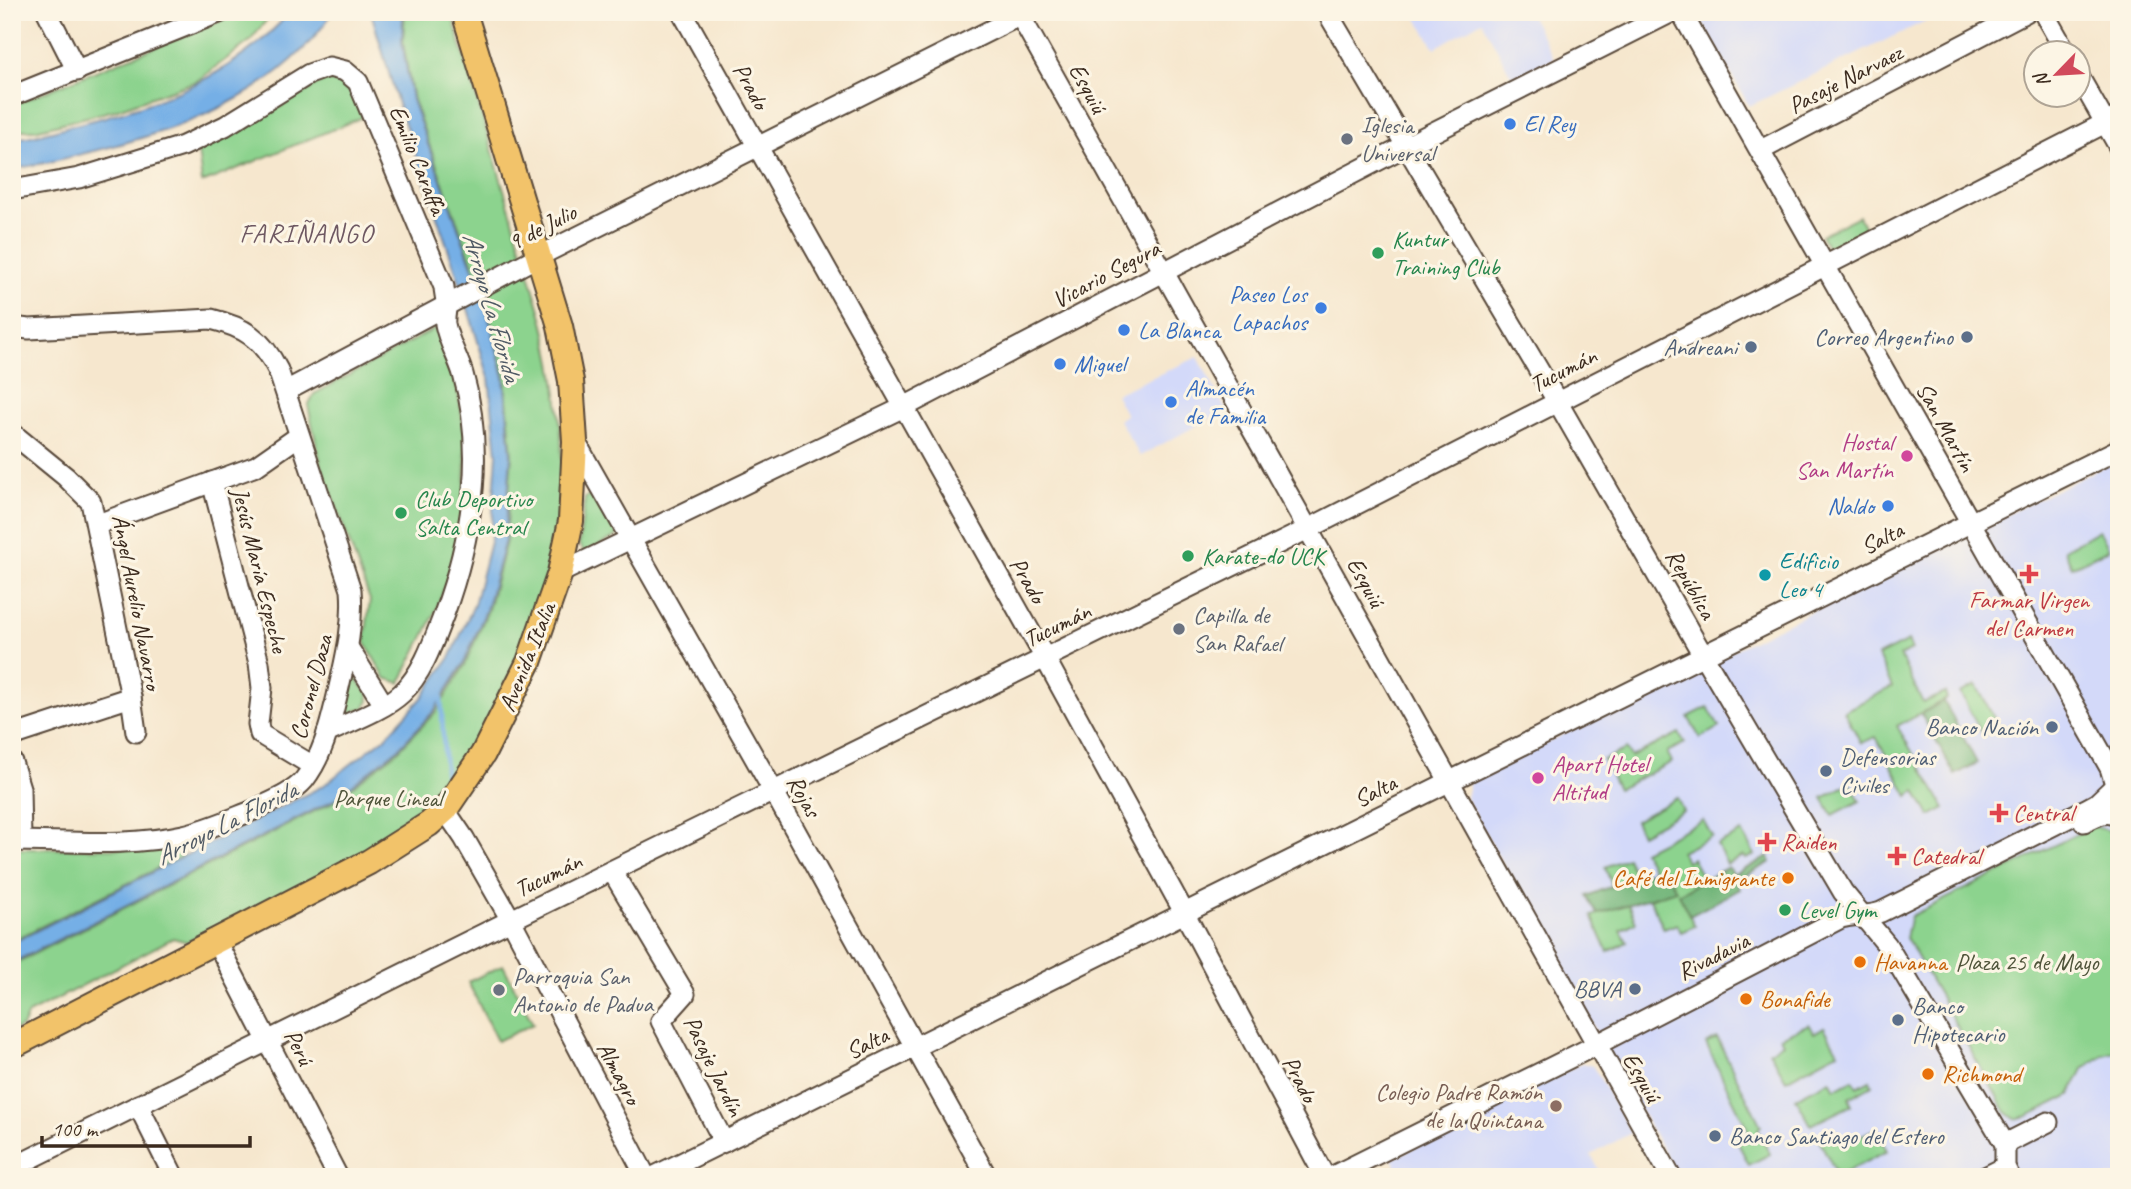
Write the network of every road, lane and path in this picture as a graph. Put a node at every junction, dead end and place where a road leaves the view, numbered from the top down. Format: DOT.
graph roads {
  1 [pos="47,12"];
  2 [pos="221,12"];
  3 [pos="464,12"];
  4 [pos="682,12"];
  5 [pos="1327,12"];
  6 [pos="1672,12"];
  7 [pos="1681,12"];
  8 [pos="2026,12"];
  9 [pos="2043,12"];
  10 [pos="1022,13"];
  11 [pos="2058,38"];
  12 [pos="77,71"];
  13 [pos="2092,93"];
  14 [pos="12,96"];
  15 [pos="2112,119"];
  16 [pos="758,146"];
  17 [pos="1406,146"];
  18 [pos="2119,147"];
  19 [pos="1761,150"];
  20 [pos="12,190"];
  21 [pos="539,256"];
  22 [pos="1827,265"];
  23 [pos="1163,272"];
  24 [pos="454,300"];
  25 [pos="12,327"];
  26 [pos="286,391"];
  27 [pos="1558,401"];
  28 [pos="902,408"];
  29 [pos="12,433"];
  30 [pos="299,436"];
  31 [pos="575,440"];
  32 [pos="2119,449"];
  33 [pos="212,482"];
  34 [pos="1970,521"];
  35 [pos="98,524"];
  36 [pos="1308,529"];
  37 [pos="631,540"];
  38 [pos="560,573"];
  39 [pos="348,647"];
  40 [pos="1703,656"];
  41 [pos="1045,658"];
  42 [pos="131,697"];
  43 [pos="384,705"];
  44 [pos="136,732"];
  45 [pos="327,733"];
  46 [pos="12,736"];
  47 [pos="12,762"];
  48 [pos="313,766"];
  49 [pos="1450,781"];
  50 [pos="2117,791"];
  51 [pos="774,792"];
  52 [pos="445,810"];
  53 [pos="2119,817"];
  54 [pos="17,841"];
  55 [pos="612,871"];
  56 [pos="1185,914"];
  57 [pos="1864,917"];
  58 [pos="511,920"];
  59 [pos="216,941"];
  60 [pos="1887,945"];
  61 [pos="269,1041"];
  62 [pos="1596,1045"];
  63 [pos="12,1046"];
  64 [pos="915,1047"];
  65 [pos="138,1105"];
  66 [pos="2048,1122"];
  67 [pos="724,1142"];
  68 [pos="2006,1144"];
  69 [pos="12,1168"];
  70 [pos="2008,1172"];
  71 [pos="174,1177"];
  72 [pos="338,1177"];
  73 [pos="646,1177"];
  74 [pos="653,1177"];
  75 [pos="987,1177"];
  76 [pos="1325,1177"];
  77 [pos="1331,1177"];
  78 [pos="1671,1177"];
  79 [pos="1985,1177"];
  1 -- 12 [label="street"];
  2 -- 12 [label="street"];
  3 -- 21 [label="main road, Avenida Italia"];
  4 -- 16 [label="street, Prado"];
  5 -- 17 [label="street, República"];
  6 -- 17 [label="street, Vicario Segura"];
  7 -- 19 [label="street, San Martín"];
  8 -- 19 [label="street, Pasaje Narvaez"];
  9 -- 11 [label="street"];
  10 -- 16 [label="street, 9 de Julio"];
  10 -- 23 [label="street, Esquiú"];
  12 -- 14 [label="street"];
  13 -- 15 [label="street"];
  15 -- 18 [label="street"];
  15 -- 22 [label="street, Tucumán"];
  16 -- 21 [label="street, 9 de Julio"];
  16 -- 28 [label="street, Prado"];
  17 -- 23 [label="street, Vicario Segura"];
  17 -- 27 [label="street, República"];
  19 -- 22 [label="street, San Martín"];
  20 -- 24 [label="street, Emilio Caraffa"];
  21 -- 24 [label="street, 9 de Julio"];
  21 -- 31 [label="main road, Avenida Italia"];
  22 -- 27 [label="street, Tucumán"];
  22 -- 34 [label="street, San Martín"];
  23 -- 28 [label="street, Vicario Segura"];
  23 -- 36 [label="street, Esquiú"];
  24 -- 26 [label="street, 9 de Julio"];
  24 -- 43 [label="street, Emilio Caraffa"];
  25 -- 26 [label="street"];
  26 -- 30 [label="street, Coronel Daza"];
  27 -- 36 [label="street, Tucumán"];
  27 -- 40 [label="street, República"];
  28 -- 37 [label="street, Vicario Segura"];
  28 -- 41 [label="street, Prado"];
  29 -- 35 [label="street, Ángel Aurelio Navarro"];
  30 -- 33 [label="street"];
  30 -- 39 [label="street, Coronel Daza"];
  31 -- 37 [label="street, Rojas"];
  31 -- 38 [label="main road, Avenida Italia"];
  32 -- 34 [label="street, Salta"];
  33 -- 35 [label="street"];
  33 -- 48 [label="street, Jesús María Espeche"];
  34 -- 40 [label="street, Salta"];
  34 -- 50 [label="street, San Martín"];
  35 -- 42 [label="street, Ángel Aurelio Navarro"];
  36 -- 41 [label="street, Tucumán"];
  36 -- 49 [label="street, Esquiú"];
  37 -- 38 [label="street, Vicario Segura"];
  37 -- 51 [label="street, Rojas"];
  38 -- 52 [label="main road, Avenida Italia"];
  39 -- 43 [label="street"];
  39 -- 45 [label="street, Coronel Daza"];
  40 -- 49 [label="street, Salta"];
  40 -- 57 [label="street, República"];
  41 -- 51 [label="street, Tucumán"];
  41 -- 56 [label="street, Prado"];
  42 -- 44 [label="street, Ángel Aurelio Navarro"];
  42 -- 46 [label="street"];
  43 -- 45 [label="street, Emilio Caraffa"];
  45 -- 48 [label="street, Coronel Daza"];
  47 -- 54 [label="street"];
  48 -- 54 [label="street, Coronel Daza"];
  49 -- 56 [label="street, Salta"];
  49 -- 62 [label="street, Esquiú"];
  50 -- 57 [label="street, Rivadavia"];
  51 -- 55 [label="street, Tucumán"];
  51 -- 64 [label="street, Rojas"];
  52 -- 58 [label="street, Almagro"];
  52 -- 59 [label="main road, Avenida Italia"];
  53 -- 60 [label="street"];
  55 -- 58 [label="street, Tucumán"];
  55 -- 67 [label="street, Pasaje Jardín"];
  56 -- 64 [label="street, Salta"];
  56 -- 76 [label="street, Prado"];
  57 -- 60 [label="street, República"];
  57 -- 62 [label="street, Rivadavia"];
  58 -- 61 [label="street, Tucumán"];
  58 -- 73 [label="street, Almagro"];
  59 -- 61 [label="street, Perú"];
  59 -- 63 [label="main road, Avenida Italia"];
  60 -- 68 [label="street, República"];
  61 -- 65 [label="street, Tucumán"];
  61 -- 72 [label="street, Perú"];
  62 -- 77 [label="street, Rivadavia"];
  62 -- 78 [label="street, Esquiú"];
  64 -- 67 [label="street, Salta"];
  64 -- 75 [label="street, Rojas"];
  65 -- 69 [label="street, Tucumán"];
  65 -- 71 [label="street"];
  66 -- 68 [label="street"];
  67 -- 74 [label="street, Salta"];
  68 -- 70 [label="street"];
  70 -- 79 [label="street"];
}
